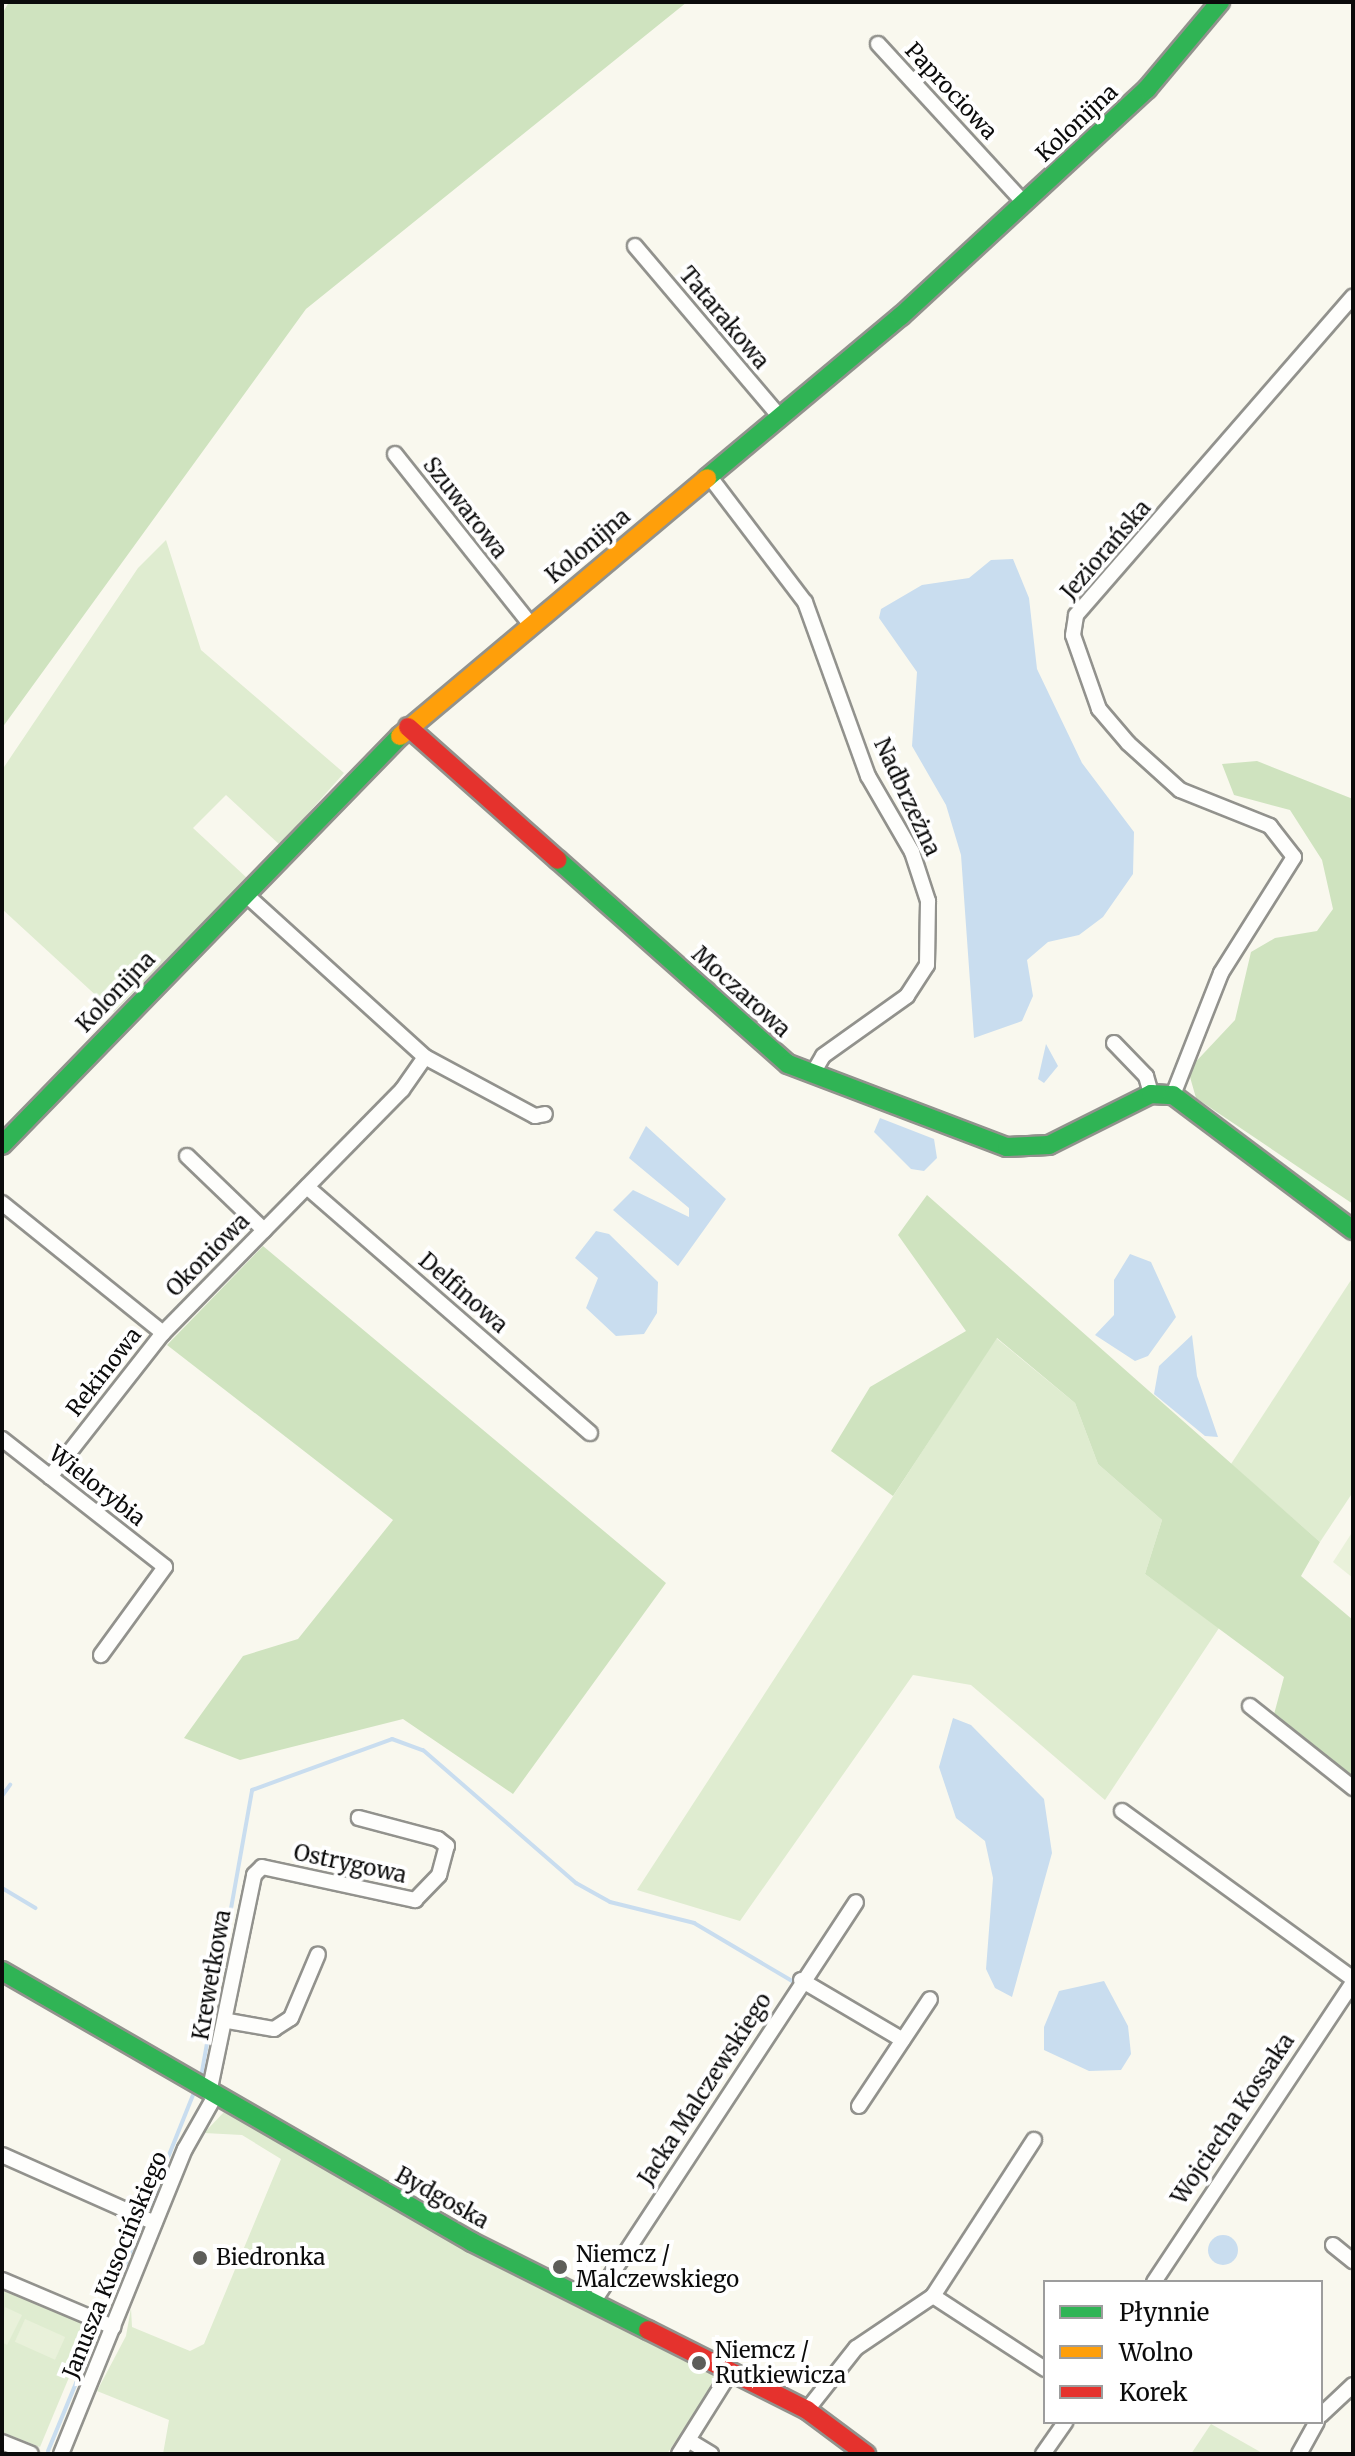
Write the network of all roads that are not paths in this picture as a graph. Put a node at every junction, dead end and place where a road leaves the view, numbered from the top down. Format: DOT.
graph roads {
  1 [pos="1220,2"];
  2 [pos="878,44"];
  3 [pos="1025,204"];
  4 [pos="635,246"];
  5 [pos="1353,296"];
  6 [pos="780,417"];
  7 [pos="395,454"];
  8 [pos="710,477"];
  9 [pos="531,625"];
  10 [pos="408,727"];
  11 [pos="245,894"];
  12 [pos="1114,1043"];
  13 [pos="425,1057"];
  14 [pos="813,1073"];
  15 [pos="1151,1094"];
  16 [pos="1173,1095"];
  17 [pos="545,1114"];
  18 [pos="2,1145"];
  19 [pos="187,1156"];
  20 [pos="307,1187"];
  21 [pos="2,1203"];
  22 [pos="264,1230"];
  23 [pos="1353,1230"];
  24 [pos="163,1333"];
  25 [pos="590,1433"];
  26 [pos="2,1439"];
  27 [pos="50,1477"];
  28 [pos="101,1655"];
  29 [pos="1250,1706"];
  30 [pos="1353,1788"];
  31 [pos="1122,1811"];
  32 [pos="359,1818"];
  33 [pos="262,1867"];
  34 [pos="856,1902"];
  35 [pos="318,1954"];
  36 [pos="2,1971"];
  37 [pos="801,1980"];
  38 [pos="1353,1981"];
  39 [pos="930,1999"];
  40 [pos="228,2021"];
  41 [pos="903,2040"];
  42 [pos="212,2095"];
  43 [pos="859,2106"];
  44 [pos="1034,2140"];
  45 [pos="2,2155"];
  46 [pos="155,2223"];
  47 [pos="1333,2245"];
  48 [pos="1353,2261"];
  49 [pos="2,2280"];
  50 [pos="1155,2280"];
  51 [pos="933,2296"];
  52 [pos="594,2301"];
  53 [pos="113,2327"];
  54 [pos="1043,2368"];
  55 [pos="731,2371"];
  56 [pos="1353,2385"];
  57 [pos="807,2410"];
  58 [pos="1323,2413"];
  59 [pos="1064,2424"];
  60 [pos="1316,2424"];
  61 [pos="688,2440"];
  62 [pos="2,2442"];
  63 [pos="31,2454"];
  64 [pos="61,2454"];
  65 [pos="679,2454"];
  66 [pos="711,2454"];
  67 [pos="866,2454"];
  68 [pos="1043,2454"];
  69 [pos="1299,2454"];
  1 -- 3 [label="street, Kolonijna"];
  2 -- 3 [label="street, Paprociowa"];
  3 -- 6 [label="street, Kolonijna"];
  4 -- 6 [label="street, Tatarakowa"];
  5 -- 16 [label="street, Jeziorańska"];
  6 -- 8 [label="street, Kolonijna"];
  7 -- 9 [label="street, Szuwarowa"];
  8 -- 9 [label="street, Kolonijna"];
  8 -- 14 [label="street, Nadbrzeżna"];
  9 -- 10 [label="street, Kolonijna"];
  10 -- 11 [label="street, Kolonijna"];
  10 -- 14 [label="street, Moczarowa"];
  11 -- 13 [label="street"];
  11 -- 18 [label="street, Kolonijna"];
  12 -- 15 [label="street"];
  13 -- 17 [label="street"];
  13 -- 20 [label="street, Okoniowa"];
  14 -- 15 [label="street, Moczarowa"];
  15 -- 16 [label="street, Moczarowa"];
  16 -- 23 [label="street"];
  19 -- 22 [label="street"];
  20 -- 22 [label="street, Okoniowa"];
  20 -- 25 [label="street, Delfinowa"];
  21 -- 24 [label="street"];
  22 -- 24 [label="street, Okoniowa"];
  24 -- 27 [label="street, Rekinowa"];
  26 -- 27 [label="street, Wielorybia"];
  27 -- 28 [label="street, Wielorybia"];
  29 -- 30 [label="street"];
  31 -- 38 [label="street"];
  32 -- 33 [label="street, Ostrygowa"];
  33 -- 40 [label="street, Krewetkowa"];
  34 -- 37 [label="street, Jacka Malczewskiego"];
  35 -- 40 [label="street"];
  36 -- 42 [label="street, Bydgoska"];
  37 -- 41 [label="street"];
  37 -- 52 [label="street, Jacka Malczewskiego"];
  38 -- 50 [label="street, Wojciecha Kossaka"];
  39 -- 41 [label="street"];
  40 -- 42 [label="street, Krewetkowa"];
  41 -- 43 [label="street"];
  42 -- 46 [label="street, Janusza Kusocińskiego"];
  42 -- 52 [label="street, Bydgoska"];
  44 -- 51 [label="street"];
  45 -- 46 [label="street"];
  46 -- 53 [label="street, Janusza Kusocińskiego"];
  47 -- 48 [label="street"];
  49 -- 53 [label="street"];
  51 -- 54 [label="street"];
  51 -- 57 [label="street"];
  52 -- 55 [label="street, Bydgoska"];
  53 -- 64 [label="street, Janusza Kusocińskiego"];
  55 -- 57 [label="street, Bydgoska"];
  55 -- 61 [label="street"];
  56 -- 58 [label="street"];
  57 -- 67 [label="street, Bydgoska"];
  59 -- 68 [label="street"];
  60 -- 69 [label="street"];
  61 -- 65 [label="street"];
  61 -- 66 [label="street"];
  62 -- 63 [label="street"];
}
